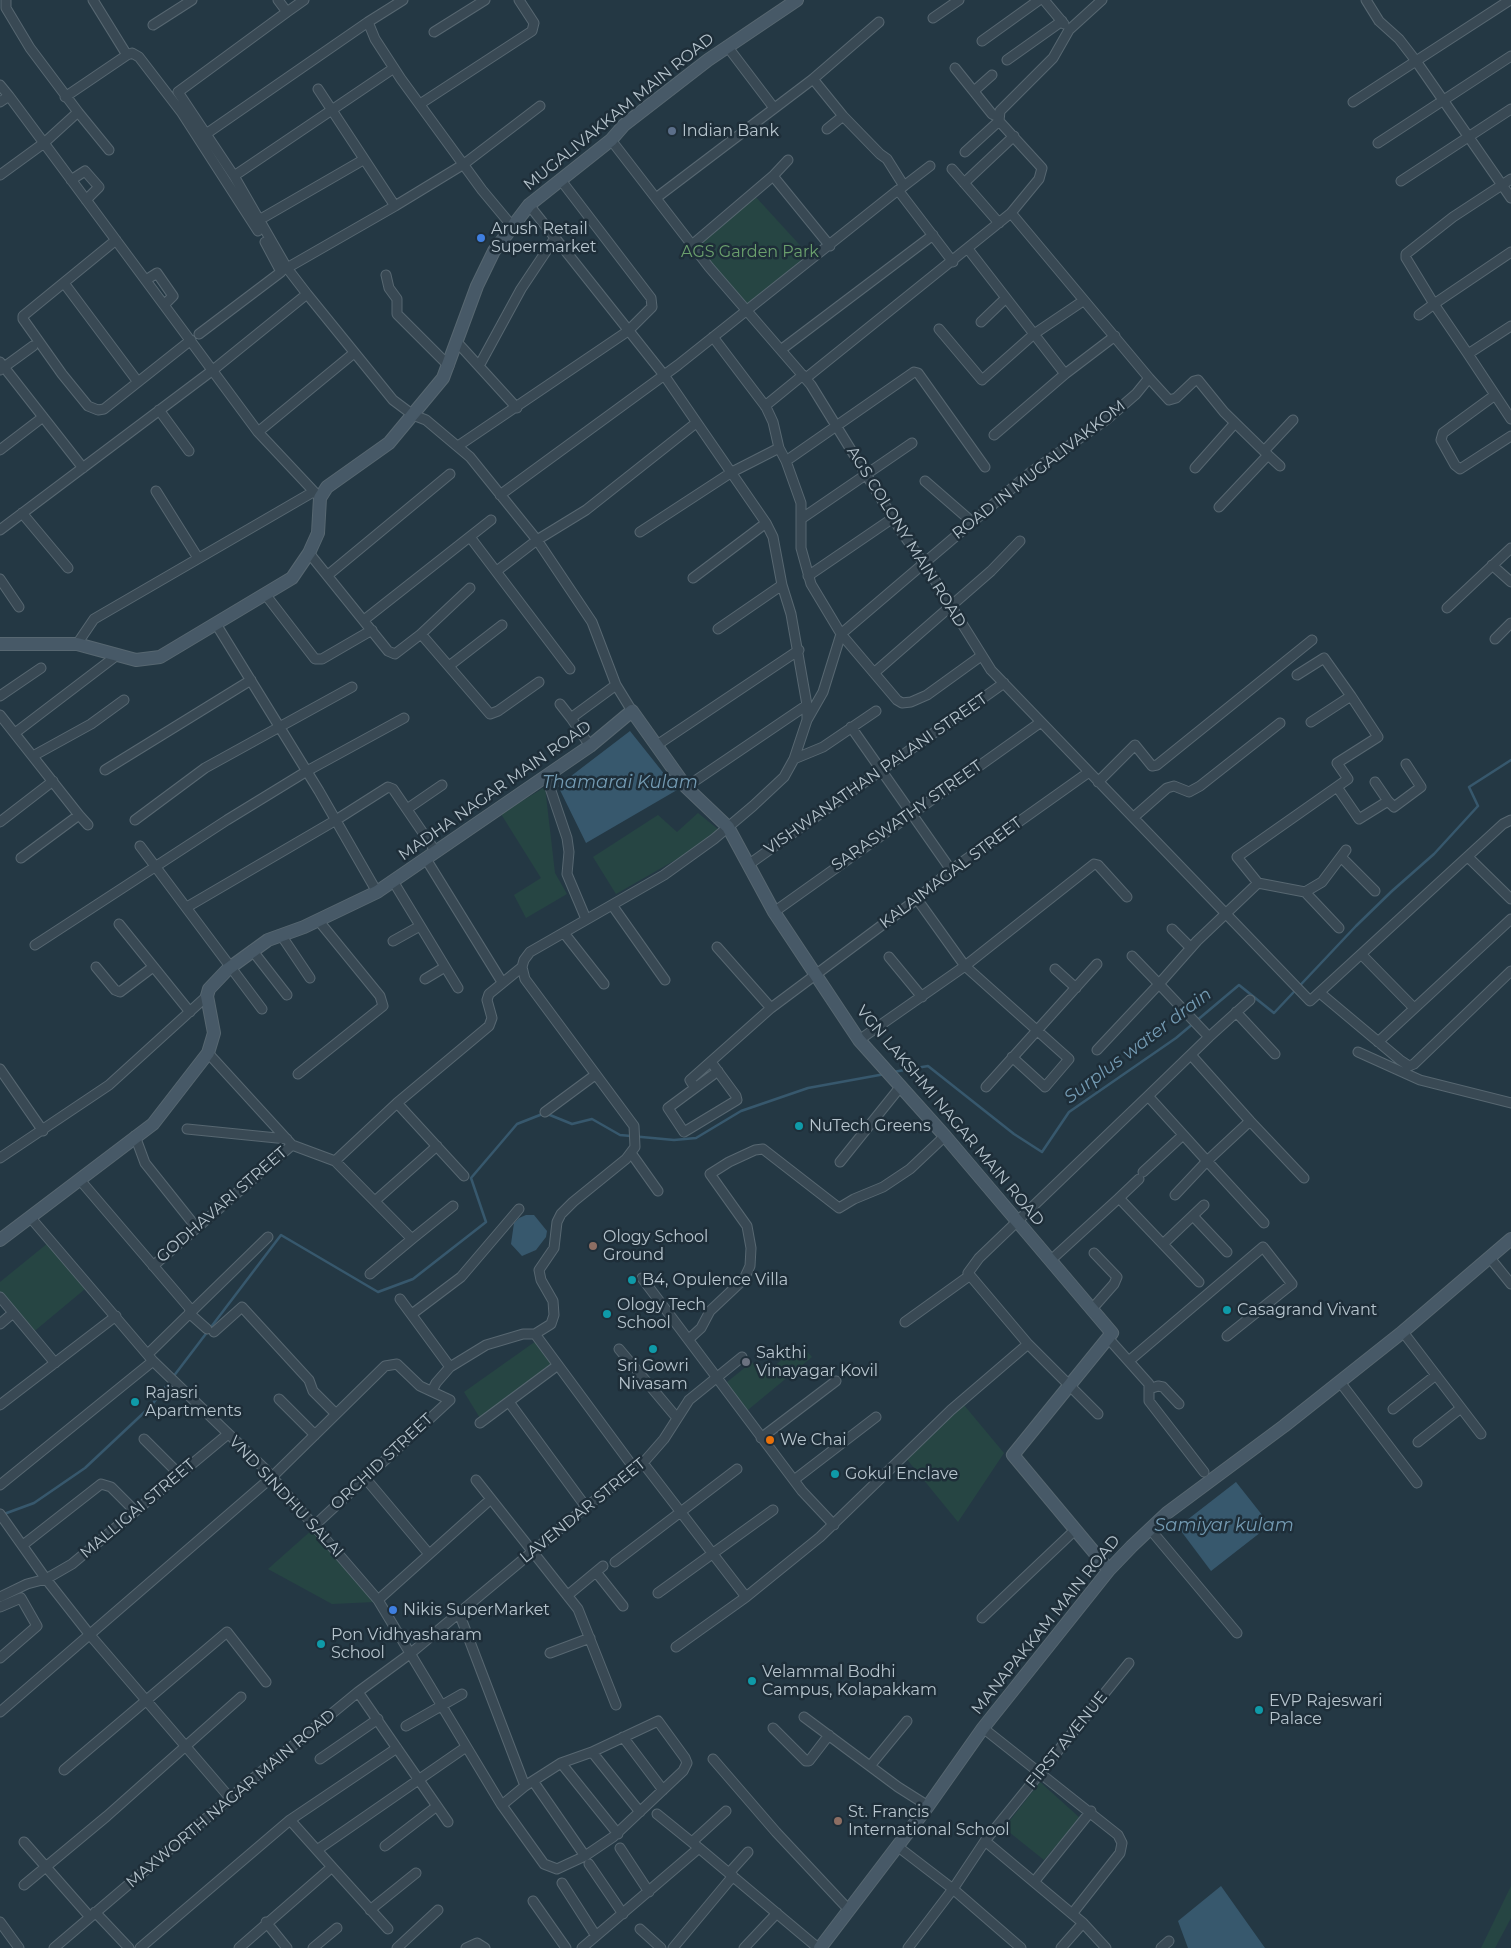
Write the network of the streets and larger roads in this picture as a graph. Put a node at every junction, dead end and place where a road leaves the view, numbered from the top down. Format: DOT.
graph roads {
  1 [pos="6,0"];
  2 [pos="93,0"];
  3 [pos="192,0"];
  4 [pos="278,0"];
  5 [pos="304,0"];
  6 [pos="403,0"];
  7 [pos="485,0"];
  8 [pos="519,0"];
  9 [pos="797,0"];
  10 [pos="958,0"];
  11 [pos="1039,0"];
  12 [pos="1044,0"];
  13 [pos="1102,0"];
  14 [pos="1366,0"];
  15 [pos="1510,0"];
  16 [pos="287,12"];
  17 [pos="933,18"];
  18 [pos="1062,21"];
  19 [pos="368,22"];
  20 [pos="879,22"];
  21 [pos="152,25"];
  22 [pos="1069,30"];
  23 [pos="434,32"];
  24 [pos="982,41"];
  25 [pos="727,46"];
  26 [pos="127,55"];
  27 [pos="1511,56"];
  28 [pos="1007,60"];
  29 [pos="1416,61"];
  30 [pos="394,68"];
  31 [pos="955,68"];
  32 [pos="992,75"];
  33 [pos="813,79"];
  34 [pos="0,85"];
  35 [pos="318,89"];
  36 [pos="974,91"];
  37 [pos="8,96"];
  38 [pos="65,97"];
  39 [pos="1445,100"];
  40 [pos="0,102"];
  41 [pos="1353,102"];
  42 [pos="420,104"];
  43 [pos="540,106"];
  44 [pos="774,108"];
  45 [pos="1511,109"];
  46 [pos="332,110"];
  47 [pos="78,112"];
  48 [pos="844,116"];
  49 [pos="999,119"];
  50 [pos="827,129"];
  51 [pos="206,134"];
  52 [pos="1014,136"];
  53 [pos="1470,136"];
  54 [pos="611,140"];
  55 [pos="44,143"];
  56 [pos="1378,143"];
  57 [pos="109,150"];
  58 [pos="965,152"];
  59 [pos="363,160"];
  60 [pos="788,160"];
  61 [pos="464,164"];
  62 [pos="930,166"];
  63 [pos="952,170"];
  64 [pos="0,175"];
  65 [pos="234,176"];
  66 [pos="773,176"];
  67 [pos="560,179"];
  68 [pos="1511,179"];
  69 [pos="72,180"];
  70 [pos="1401,181"];
  71 [pos="964,183"];
  72 [pos="1502,185"];
  73 [pos="901,188"];
  74 [pos="656,198"];
  75 [pos="1511,198"];
  76 [pos="86,200"];
  77 [pos="529,205"];
  78 [pos="395,206"];
  79 [pos="1010,213"];
  80 [pos="259,220"];
  81 [pos="999,223"];
  82 [pos="512,226"];
  83 [pos="933,235"];
  84 [pos="555,238"];
  85 [pos="116,240"];
  86 [pos="692,246"];
  87 [pos="830,246"];
  88 [pos="968,249"];
  89 [pos="1511,252"];
  90 [pos="953,262"];
  91 [pos="287,268"];
  92 [pos="386,274"];
  93 [pos="64,283"];
  94 [pos="307,294"];
  95 [pos="1006,298"];
  96 [pos="1083,301"];
  97 [pos="1434,304"];
  98 [pos="748,310"];
  99 [pos="1419,315"];
  100 [pos="981,322"];
  101 [pos="1511,326"];
  102 [pos="939,329"];
  103 [pos="628,331"];
  104 [pos="199,334"];
  105 [pos="1034,334"];
  106 [pos="1115,336"];
  107 [pos="713,337"];
  108 [pos="191,340"];
  109 [pos="456,341"];
  110 [pos="33,346"];
  111 [pos="782,349"];
  112 [pos="354,353"];
  113 [pos="1468,354"];
  114 [pos="1,366"];
  115 [pos="449,366"];
  116 [pos="479,366"];
  117 [pos="213,370"];
  118 [pos="1065,374"];
  119 [pos="664,375"];
  120 [pos="804,377"];
  121 [pos="1149,378"];
  122 [pos="138,382"];
  123 [pos="1495,395"];
  124 [pos="765,406"];
  125 [pos="517,408"];
  126 [pos="160,410"];
  127 [pos="413,415"];
  128 [pos="43,417"];
  129 [pos="1511,419"];
  130 [pos="1293,420"];
  131 [pos="696,423"];
  132 [pos="1235,423"];
  133 [pos="836,427"];
  134 [pos="258,432"];
  135 [pos="994,434"];
  136 [pos="1511,436"];
  137 [pos="912,443"];
  138 [pos="458,446"];
  139 [pos="779,448"];
  140 [pos="0,450"];
  141 [pos="189,451"];
  142 [pos="1266,453"];
  143 [pos="786,461"];
  144 [pos="1280,466"];
  145 [pos="985,467"];
  146 [pos="83,468"];
  147 [pos="1195,468"];
  148 [pos="732,472"];
  149 [pos="450,474"];
  150 [pos="866,475"];
  151 [pos="924,481"];
  152 [pos="156,492"];
  153 [pos="316,495"];
  154 [pos="500,495"];
  155 [pos="1219,507"];
  156 [pos="22,514"];
  157 [pos="893,518"];
  158 [pos="801,519"];
  159 [pos="491,520"];
  160 [pos="971,521"];
  161 [pos="766,523"];
  162 [pos="0,530"];
  163 [pos="640,532"];
  164 [pos="470,536"];
  165 [pos="537,540"];
  166 [pos="1020,541"];
  167 [pos="1511,548"];
  168 [pos="309,553"];
  169 [pos="198,558"];
  170 [pos="923,563"];
  171 [pos="1492,565"];
  172 [pos="68,568"];
  173 [pos="498,570"];
  174 [pos="328,576"];
  175 [pos="808,576"];
  176 [pos="693,578"];
  177 [pos="0,579"];
  178 [pos="1511,582"];
  179 [pos="782,585"];
  180 [pos="470,588"];
  181 [pos="265,594"];
  182 [pos="952,606"];
  183 [pos="19,607"];
  184 [pos="1447,608"];
  185 [pos="364,620"];
  186 [pos="1511,623"];
  187 [pos="216,624"];
  188 [pos="502,625"];
  189 [pos="718,629"];
  190 [pos="372,630"];
  191 [pos="421,634"];
  192 [pos="841,634"];
  193 [pos="1495,639"];
  194 [pos="1312,640"];
  195 [pos="0,644"];
  196 [pos="77,644"];
  197 [pos="799,650"];
  198 [pos="116,656"];
  199 [pos="981,656"];
  200 [pos="449,666"];
  201 [pos="40,668"];
  202 [pos="570,670"];
  203 [pos="874,673"];
  204 [pos="1297,675"];
  205 [pos="251,680"];
  206 [pos="539,682"];
  207 [pos="1004,683"];
  208 [pos="616,685"];
  209 [pos="352,687"];
  210 [pos="0,696"];
  211 [pos="1351,696"];
  212 [pos="124,700"];
  213 [pos="560,704"];
  214 [pos="807,705"];
  215 [pos="632,711"];
  216 [pos="876,711"];
  217 [pos="0,715"];
  218 [pos="404,718"];
  219 [pos="571,718"];
  220 [pos="807,720"];
  221 [pos="1041,722"];
  222 [pos="1311,722"];
  223 [pos="1280,723"];
  224 [pos="280,726"];
  225 [pos="851,727"];
  226 [pos="15,733"];
  227 [pos="657,745"];
  228 [pos="590,746"];
  229 [pos="33,756"];
  230 [pos="794,759"];
  231 [pos="1406,764"];
  232 [pos="105,770"];
  233 [pos="882,770"];
  234 [pos="307,771"];
  235 [pos="1089,772"];
  236 [pos="546,776"];
  237 [pos="53,781"];
  238 [pos="1098,782"];
  239 [pos="1375,782"];
  240 [pos="442,785"];
  241 [pos="686,787"];
  242 [pos="1337,787"];
  243 [pos="1388,801"];
  244 [pos="407,809"];
  245 [pos="911,813"];
  246 [pos="79,815"];
  247 [pos="1134,817"];
  248 [pos="135,820"];
  249 [pos="336,820"];
  250 [pos="1511,820"];
  251 [pos="0,822"];
  252 [pos="88,826"];
  253 [pos="728,827"];
  254 [pos="140,846"];
  255 [pos="431,855"];
  256 [pos="1468,857"];
  257 [pos="21,858"];
  258 [pos="748,865"];
  259 [pos="156,866"];
  260 [pos="951,870"];
  261 [pos="392,881"];
  262 [pos="1258,884"];
  263 [pos="1375,891"];
  264 [pos="377,892"];
  265 [pos="1305,892"];
  266 [pos="1127,897"];
  267 [pos="917,899"];
  268 [pos="1511,899"];
  269 [pos="612,905"];
  270 [pos="187,907"];
  271 [pos="774,912"];
  272 [pos="1225,914"];
  273 [pos="586,919"];
  274 [pos="1511,919"];
  275 [pos="318,920"];
  276 [pos="119,924"];
  277 [pos="420,926"];
  278 [pos="1339,928"];
  279 [pos="1172,929"];
  280 [pos="564,933"];
  281 [pos="282,935"];
  282 [pos="393,941"];
  283 [pos="35,945"];
  284 [pos="717,947"];
  285 [pos="1191,948"];
  286 [pos="252,950"];
  287 [pos="1362,955"];
  288 [pos="1132,956"];
  289 [pos="889,957"];
  290 [pos="1097,964"];
  291 [pos="231,966"];
  292 [pos="965,966"];
  293 [pos="96,967"];
  294 [pos="154,967"];
  295 [pos="445,967"];
  296 [pos="522,967"];
  297 [pos="1054,969"];
  298 [pos="1511,971"];
  299 [pos="814,974"];
  300 [pos="310,978"];
  301 [pos="425,979"];
  302 [pos="665,980"];
  303 [pos="502,982"];
  304 [pos="604,984"];
  305 [pos="1159,984"];
  306 [pos="458,988"];
  307 [pos="1076,988"];
  308 [pos="1320,993"];
  309 [pos="287,995"];
  310 [pos="207,996"];
  311 [pos="922,996"];
  312 [pos="1250,1000"];
  313 [pos="771,1008"];
  314 [pos="1414,1008"];
  315 [pos="262,1009"];
  316 [pos="190,1012"];
  317 [pos="1236,1012"];
  318 [pos="1037,1031"];
  319 [pos="1209,1037"];
  320 [pos="859,1040"];
  321 [pos="1378,1042"];
  322 [pos="1097,1050"];
  323 [pos="1358,1052"];
  324 [pos="208,1053"];
  325 [pos="1275,1054"];
  326 [pos="1191,1055"];
  327 [pos="1012,1058"];
  328 [pos="711,1062"];
  329 [pos="0,1069"];
  330 [pos="718,1072"];
  331 [pos="298,1074"];
  332 [pos="596,1075"];
  333 [pos="898,1082"];
  334 [pos="692,1084"];
  335 [pos="986,1087"];
  336 [pos="1148,1096"];
  337 [pos="397,1103"];
  338 [pos="1511,1103"];
  339 [pos="544,1112"];
  340 [pos="1250,1121"];
  341 [pos="187,1129"];
  342 [pos="43,1131"];
  343 [pos="1183,1135"];
  344 [pos="135,1136"];
  345 [pos="945,1136"];
  346 [pos="289,1142"];
  347 [pos="437,1146"];
  348 [pos="631,1153"];
  349 [pos="0,1158"];
  350 [pos="335,1161"];
  351 [pos="1207,1161"];
  352 [pos="840,1162"];
  353 [pos="464,1176"];
  354 [pos="1304,1178"];
  355 [pos="80,1180"];
  356 [pos="658,1191"];
  357 [pos="1175,1195"];
  358 [pos="1119,1198"];
  359 [pos="376,1200"];
  360 [pos="453,1206"];
  361 [pos="1204,1206"];
  362 [pos="518,1209"];
  363 [pos="1192,1216"];
  364 [pos="30,1217"];
  365 [pos="1019,1222"];
  366 [pos="1264,1223"];
  367 [pos="196,1228"];
  368 [pos="268,1237"];
  369 [pos="1511,1239"];
  370 [pos="0,1240"];
  371 [pos="412,1240"];
  372 [pos="1163,1244"];
  373 [pos="1227,1252"];
  374 [pos="1094,1253"];
  375 [pos="1490,1258"];
  376 [pos="1051,1260"];
  377 [pos="153,1266"];
  378 [pos="370,1274"];
  379 [pos="969,1276"];
  380 [pos="642,1278"];
  381 [pos="1199,1282"];
  382 [pos="1511,1284"];
  383 [pos="0,1297"];
  384 [pos="400,1299"];
  385 [pos="1092,1309"];
  386 [pos="191,1312"];
  387 [pos="14,1313"];
  388 [pos="412,1314"];
  389 [pos="116,1316"];
  390 [pos="906,1322"];
  391 [pos="0,1324"];
  392 [pos="1403,1332"];
  393 [pos="534,1334"];
  394 [pos="1227,1336"];
  395 [pos="687,1337"];
  396 [pos="1108,1338"];
  397 [pos="1028,1344"];
  398 [pos="619,1348"];
  399 [pos="742,1357"];
  400 [pos="150,1358"];
  401 [pos="1130,1360"];
  402 [pos="55,1364"];
  403 [pos="558,1365"];
  404 [pos="450,1367"];
  405 [pos="1436,1375"];
  406 [pos="716,1376"];
  407 [pos="836,1382"];
  408 [pos="1340,1382"];
  409 [pos="1069,1386"];
  410 [pos="1149,1389"];
  411 [pos="432,1390"];
  412 [pos="280,1399"];
  413 [pos="509,1402"];
  414 [pos="1179,1404"];
  415 [pos="0,1405"];
  416 [pos="1461,1408"];
  417 [pos="1393,1409"];
  418 [pos="336,1414"];
  419 [pos="1098,1414"];
  420 [pos="876,1417"];
  421 [pos="677,1418"];
  422 [pos="480,1423"];
  423 [pos="228,1434"];
  424 [pos="1481,1434"];
  425 [pos="315,1435"];
  426 [pos="144,1438"];
  427 [pos="761,1438"];
  428 [pos="1418,1442"];
  429 [pos="643,1462"];
  430 [pos="634,1468"];
  431 [pos="737,1468"];
  432 [pos="1204,1472"];
  433 [pos="179,1474"];
  434 [pos="272,1477"];
  435 [pos="366,1479"];
  436 [pos="476,1480"];
  437 [pos="794,1480"];
  438 [pos="1417,1483"];
  439 [pos="0,1485"];
  440 [pos="492,1500"];
  441 [pos="586,1507"];
  442 [pos="773,1510"];
  443 [pos="136,1511"];
  444 [pos="681,1512"];
  445 [pos="1,1516"];
  446 [pos="315,1525"];
  447 [pos="834,1525"];
  448 [pos="1150,1529"];
  449 [pos="1075,1530"];
  450 [pos="23,1545"];
  451 [pos="532,1552"];
  452 [pos="713,1553"];
  453 [pos="429,1554"];
  454 [pos="614,1562"];
  455 [pos="1109,1570"];
  456 [pos="46,1579"];
  457 [pos="658,1593"];
  458 [pos="568,1595"];
  459 [pos="0,1597"];
  460 [pos="746,1597"];
  461 [pos="378,1600"];
  462 [pos="623,1606"];
  463 [pos="0,1607"];
  464 [pos="459,1613"];
  465 [pos="982,1618"];
  466 [pos="1237,1633"];
  467 [pos="90,1635"];
  468 [pos="590,1638"];
  469 [pos="676,1647"];
  470 [pos="411,1653"];
  471 [pos="550,1653"];
  472 [pos="0,1658"];
  473 [pos="1129,1663"];
  474 [pos="266,1682"];
  475 [pos="358,1692"];
  476 [pos="462,1694"];
  477 [pos="242,1697"];
  478 [pos="147,1699"];
  479 [pos="442,1705"];
  480 [pos="616,1705"];
  481 [pos="0,1712"];
  482 [pos="804,1717"];
  483 [pos="378,1719"];
  484 [pos="907,1721"];
  485 [pos="406,1726"];
  486 [pos="773,1728"];
  487 [pos="983,1728"];
  488 [pos="829,1735"];
  489 [pos="623,1737"];
  490 [pos="186,1745"];
  491 [pos="466,1747"];
  492 [pos="397,1748"];
  493 [pos="592,1752"];
  494 [pos="320,1759"];
  495 [pos="713,1760"];
  496 [pos="561,1763"];
  497 [pos="870,1766"];
  498 [pos="64,1770"];
  499 [pos="1041,1772"];
  500 [pos="418,1778"];
  501 [pos="529,1784"];
  502 [pos="663,1790"];
  503 [pos="230,1798"];
  504 [pos="501,1805"];
  505 [pos="437,1806"];
  506 [pos="928,1806"];
  507 [pos="726,1811"];
  508 [pos="640,1812"];
  509 [pos="1091,1812"];
  510 [pos="657,1814"];
  511 [pos="290,1820"];
  512 [pos="448,1822"];
  513 [pos="618,1834"];
  514 [pos="985,1841"];
  515 [pos="24,1842"];
  516 [pos="696,1845"];
  517 [pos="385,1846"];
  518 [pos="897,1846"];
  519 [pos="620,1848"];
  520 [pos="317,1850"];
  521 [pos="748,1852"];
  522 [pos="587,1860"];
  523 [pos="45,1866"];
  524 [pos="332,1868"];
  525 [pos="416,1873"];
  526 [pos="731,1874"];
  527 [pos="1034,1882"];
  528 [pos="562,1883"];
  529 [pos="24,1885"];
  530 [pos="953,1889"];
  531 [pos="649,1892"];
  532 [pos="533,1901"];
  533 [pos="370,1910"];
  534 [pos="438,1910"];
  535 [pos="849,1910"];
  536 [pos="777,1913"];
  537 [pos="92,1914"];
  538 [pos="623,1914"];
  539 [pos="1072,1914"];
  540 [pos="0,1922"];
  541 [pos="266,1922"];
  542 [pos="1082,1923"];
  543 [pos="336,1928"];
  544 [pos="388,1929"];
  545 [pos="640,1929"];
  546 [pos="596,1936"];
  547 [pos="1169,1941"];
  548 [pos="19,1948"];
  549 [pos="54,1948"];
  550 [pos="129,1948"];
  551 [pos="140,1948"];
  552 [pos="239,1948"];
  553 [pos="287,1948"];
  554 [pos="313,1948"];
  555 [pos="397,1948"];
  556 [pos="466,1948"];
  557 [pos="485,1948"];
  558 [pos="566,1948"];
  559 [pos="582,1948"];
  560 [pos="661,1948"];
  561 [pos="673,1948"];
  562 [pos="744,1948"];
  563 [pos="819,1948"];
  564 [pos="908,1948"];
  565 [pos="1021,1948"];
  566 [pos="1062,1948"];
  567 [pos="1106,1948"];
  568 [pos="1160,1948"];
  1 -- 38 [label="street"];
  2 -- 26 [label="street"];
  3 -- 21 [label="street"];
  4 -- 16 [label="street"];
  5 -- 16 [label="street"];
  6 -- 19 [label="street"];
  7 -- 23 [label="street"];
  8 -- 42 [label="street"];
  9 -- 25 [label="street, MUGALIVAKKAM MAIN ROAD"];
  10 -- 17 [label="street"];
  11 -- 24 [label="street"];
  12 -- 18 [label="street"];
  13 -- 22 [label="street"];
  14 -- 29 [label="street"];
  15 -- 29 [label="street"];
  16 -- 51 [label="street"];
  18 -- 22 [label="street"];
  18 -- 28 [label="street"];
  19 -- 30 [label="street"];
  19 -- 51 [label="street"];
  20 -- 33 [label="street"];
  22 -- 49 [label="street"];
  25 -- 44 [label="street"];
  25 -- 54 [label="street, MUGALIVAKKAM MAIN ROAD"];
  26 -- 38 [label="street"];
  26 -- 104 [label="street"];
  27 -- 39 [label="street"];
  29 -- 39 [label="street"];
  29 -- 41 [label="street"];
  30 -- 42 [label="street"];
  30 -- 46 [label="street"];
  31 -- 36 [label="street"];
  32 -- 36 [label="street"];
  33 -- 44 [label="street"];
  33 -- 48 [label="street"];
  34 -- 37 [label="street"];
  35 -- 46 [label="street"];
  36 -- 49 [label="street"];
  37 -- 40 [label="street"];
  37 -- 55 [label="street"];
  38 -- 47 [label="street"];
  39 -- 53 [label="street"];
  39 -- 56 [label="street"];
  42 -- 61 [label="street"];
  43 -- 61 [label="street"];
  44 -- 74 [label="street"];
  45 -- 53 [label="street"];
  46 -- 59 [label="street"];
  46 -- 65 [label="street"];
  47 -- 55 [label="street"];
  47 -- 57 [label="street"];
  48 -- 50 [label="street"];
  48 -- 73 [label="street"];
  49 -- 52 [label="street"];
  49 -- 58 [label="street"];
  51 -- 65 [label="street"];
  52 -- 71 [label="street"];
  52 -- 79 [label="street"];
  53 -- 70 [label="street"];
  53 -- 72 [label="street"];
  54 -- 67 [label="street, MUGALIVAKKAM MAIN ROAD"];
  54 -- 74 [label="street, AGS COLONY MAIN ROAD"];
  55 -- 64 [label="street"];
  55 -- 69 [label="street"];
  59 -- 78 [label="street"];
  59 -- 80 [label="street"];
  60 -- 66 [label="street"];
  61 -- 78 [label="street"];
  61 -- 82 [label="street"];
  62 -- 73 [label="street"];
  63 -- 71 [label="street"];
  65 -- 80 [label="street"];
  66 -- 86 [label="street"];
  66 -- 87 [label="street"];
  67 -- 77 [label="street, MUGALIVAKKAM MAIN ROAD"];
  67 -- 103 [label="street"];
  68 -- 72 [label="street"];
  69 -- 76 [label="street"];
  69 -- 76 [label="street"];
  71 -- 81 [label="street"];
  72 -- 75 [label="street"];
  72 -- 97 [label="street"];
  73 -- 83 [label="street"];
  73 -- 87 [label="street"];
  74 -- 86 [label="street, AGS COLONY MAIN ROAD"];
  76 -- 85 [label="street"];
  77 -- 82 [label="street, MUGALIVAKKAM MAIN ROAD"];
  77 -- 84 [label="street"];
  78 -- 91 [label="street"];
  79 -- 81 [label="street"];
  79 -- 96 [label="street"];
  80 -- 91 [label="street"];
  81 -- 88 [label="street"];
  82 -- 109 [label="street, MUGALIVAKKAM MAIN ROAD"];
  83 -- 90 [label="street"];
  83 -- 111 [label="street"];
  84 -- 103 [label="street"];
  84 -- 116 [label="street"];
  85 -- 93 [label="street"];
  85 -- 108 [label="street"];
  86 -- 98 [label="street, AGS COLONY MAIN ROAD"];
  87 -- 98 [label="street"];
  88 -- 90 [label="street"];
  88 -- 95 [label="street"];
  89 -- 97 [label="street"];
  90 -- 120 [label="street"];
  91 -- 94 [label="street"];
  92 -- 115 [label="street"];
  93 -- 122 [label="street"];
  93 -- 122 [label="street"];
  94 -- 112 [label="street"];
  94 -- 117 [label="street"];
  95 -- 100 [label="street"];
  95 -- 105 [label="street"];
  96 -- 105 [label="street"];
  96 -- 106 [label="street"];
  97 -- 99 [label="street"];
  97 -- 113 [label="street"];
  98 -- 107 [label="street"];
  98 -- 111 [label="street, AGS COLONY MAIN ROAD"];
  101 -- 113 [label="street"];
  102 -- 105 [label="street"];
  103 -- 119 [label="street"];
  103 -- 125 [label="street"];
  105 -- 118 [label="street"];
  106 -- 118 [label="street"];
  106 -- 121 [label="street"];
  107 -- 119 [label="street"];
  107 -- 124 [label="street"];
  108 -- 117 [label="street"];
  108 -- 122 [label="street"];
  109 -- 115 [label="street, MUGALIVAKKAM MAIN ROAD"];
  109 -- 116 [label="street"];
  110 -- 114 [label="street"];
  111 -- 120 [label="street, AGS COLONY MAIN ROAD"];
  112 -- 127 [label="street"];
  112 -- 134 [label="street"];
  113 -- 123 [label="street"];
  114 -- 128 [label="street"];
  115 -- 127 [label="street, MUGALIVAKKAM MAIN ROAD"];
  116 -- 125 [label="street"];
  117 -- 126 [label="street"];
  117 -- 134 [label="street"];
  118 -- 135 [label="street"];
  119 -- 131 [label="street"];
  119 -- 154 [label="street"];
  120 -- 124 [label="street"];
  120 -- 133 [label="street, AGS COLONY MAIN ROAD"];
  121 -- 132 [label="street"];
  121 -- 160 [label="street, ROAD IN MUGALIVAKKOM"];
  123 -- 129 [label="street"];
  123 -- 136 [label="street"];
  124 -- 139 [label="street"];
  125 -- 138 [label="street"];
  126 -- 141 [label="street"];
  126 -- 146 [label="street"];
  127 -- 138 [label="street"];
  127 -- 153 [label="street, MUGALIVAKKAM MAIN ROAD"];
  128 -- 140 [label="street"];
  128 -- 146 [label="street"];
  130 -- 142 [label="street"];
  131 -- 148 [label="street"];
  131 -- 165 [label="street"];
  132 -- 142 [label="street"];
  132 -- 147 [label="street"];
  133 -- 143 [label="street"];
  133 -- 145 [label="street"];
  133 -- 150 [label="street, AGS COLONY MAIN ROAD"];
  134 -- 153 [label="street"];
  137 -- 150 [label="street"];
  138 -- 154 [label="street"];
  139 -- 143 [label="street"];
  139 -- 148 [label="street"];
  142 -- 144 [label="street"];
  142 -- 155 [label="street"];
  143 -- 158 [label="street"];
  146 -- 156 [label="street"];
  148 -- 161 [label="street"];
  148 -- 163 [label="street"];
  149 -- 174 [label="street"];
  150 -- 157 [label="street, AGS COLONY MAIN ROAD"];
  150 -- 158 [label="street"];
  151 -- 160 [label="street"];
  152 -- 169 [label="street"];
  153 -- 168 [label="street"];
  153 -- 169 [label="street"];
  154 -- 165 [label="street"];
  156 -- 162 [label="street"];
  156 -- 172 [label="street"];
  157 -- 170 [label="street, AGS COLONY MAIN ROAD"];
  157 -- 175 [label="street"];
  158 -- 175 [label="street"];
  159 -- 164 [label="street"];
  160 -- 170 [label="street, ROAD IN MUGALIVAKKOM"];
  161 -- 176 [label="street"];
  161 -- 179 [label="street"];
  164 -- 173 [label="street"];
  164 -- 185 [label="street"];
  165 -- 173 [label="street"];
  165 -- 208 [label="street"];
  166 -- 182 [label="street"];
  167 -- 171 [label="street"];
  168 -- 174 [label="street"];
  168 -- 181 [label="street"];
  169 -- 196 [label="street"];
  170 -- 182 [label="street, AGS COLONY MAIN ROAD"];
  170 -- 192 [label="street, ROAD IN MUGALIVAKKOM"];
  171 -- 178 [label="street"];
  171 -- 184 [label="street"];
  173 -- 202 [label="street"];
  174 -- 185 [label="street"];
  175 -- 192 [label="street"];
  177 -- 183 [label="street"];
  179 -- 189 [label="street"];
  179 -- 197 [label="street"];
  180 -- 191 [label="street"];
  181 -- 187 [label="street"];
  181 -- 190 [label="street"];
  182 -- 199 [label="street, AGS COLONY MAIN ROAD"];
  182 -- 203 [label="street"];
  185 -- 190 [label="street"];
  186 -- 193 [label="street"];
  187 -- 198 [label="street"];
  187 -- 205 [label="street"];
  188 -- 200 [label="street"];
  190 -- 191 [label="street"];
  191 -- 200 [label="street"];
  192 -- 203 [label="street"];
  192 -- 220 [label="street"];
  194 -- 238 [label="street"];
  195 -- 196 [label="street"];
  196 -- 198 [label="street"];
  197 -- 214 [label="street"];
  197 -- 227 [label="street"];
  198 -- 226 [label="street"];
  199 -- 203 [label="street"];
  199 -- 207 [label="street, AGS COLONY MAIN ROAD"];
  200 -- 206 [label="street"];
  201 -- 210 [label="street"];
  204 -- 211 [label="street"];
  205 -- 224 [label="street"];
  205 -- 232 [label="street"];
  207 -- 221 [label="street, AGS COLONY MAIN ROAD"];
  207 -- 233 [label="street, VISHWANATHAN PALANI STREET"];
  208 -- 215 [label="street"];
  208 -- 219 [label="street"];
  209 -- 224 [label="street"];
  211 -- 222 [label="street"];
  211 -- 242 [label="street"];
  212 -- 229 [label="street"];
  213 -- 219 [label="street"];
  214 -- 220 [label="street"];
  214 -- 241 [label="street"];
  215 -- 227 [label="street, VGN LAKSHMI NAGAR MAIN ROAD"];
  215 -- 228 [label="street, MADHA NAGAR MAIN ROAD"];
  216 -- 225 [label="street"];
  217 -- 226 [label="street"];
  218 -- 234 [label="street"];
  219 -- 228 [label="street"];
  220 -- 230 [label="street"];
  221 -- 235 [label="street, AGS COLONY MAIN ROAD"];
  221 -- 245 [label="street, SARASWATHY STREET"];
  223 -- 247 [label="street"];
  224 -- 234 [label="street"];
  224 -- 248 [label="street"];
  225 -- 230 [label="street"];
  225 -- 233 [label="street"];
  226 -- 229 [label="street"];
  227 -- 241 [label="street, VGN LAKSHMI NAGAR MAIN ROAD"];
  228 -- 236 [label="street, MADHA NAGAR MAIN ROAD"];
  229 -- 237 [label="street"];
  230 -- 253 [label="street"];
  231 -- 243 [label="street"];
  233 -- 245 [label="street"];
  233 -- 258 [label="street, VISHWANATHAN PALANI STREET"];
  234 -- 249 [label="street"];
  234 -- 259 [label="street"];
  235 -- 238 [label="street, AGS COLONY MAIN ROAD"];
  235 -- 260 [label="street, KALAIMAGAL STREET"];
  236 -- 255 [label="street, MADHA NAGAR MAIN ROAD"];
  236 -- 273 [label="street"];
  237 -- 246 [label="street"];
  237 -- 251 [label="street"];
  238 -- 247 [label="street, AGS COLONY MAIN ROAD"];
  239 -- 243 [label="street"];
  240 -- 244 [label="street"];
  241 -- 253 [label="street, VGN LAKSHMI NAGAR MAIN ROAD"];
  242 -- 243 [label="street"];
  242 -- 262 [label="street"];
  244 -- 249 [label="street"];
  244 -- 255 [label="street"];
  245 -- 260 [label="street"];
  245 -- 271 [label="street, SARASWATHY STREET"];
  246 -- 252 [label="street"];
  246 -- 257 [label="street"];
  247 -- 272 [label="street, AGS COLONY MAIN ROAD"];
  249 -- 264 [label="street"];
  249 -- 270 [label="street"];
  250 -- 256 [label="street"];
  253 -- 258 [label="street, VGN LAKSHMI NAGAR MAIN ROAD"];
  253 -- 269 [label="street"];
  254 -- 259 [label="street"];
  255 -- 261 [label="street, MADHA NAGAR MAIN ROAD"];
  255 -- 303 [label="street"];
  256 -- 268 [label="street"];
  256 -- 287 [label="street"];
  258 -- 271 [label="street, VGN LAKSHMI NAGAR MAIN ROAD"];
  259 -- 270 [label="street"];
  259 -- 283 [label="street"];
  260 -- 267 [label="street, KALAIMAGAL STREET"];
  261 -- 264 [label="street, MADHA NAGAR MAIN ROAD"];
  261 -- 277 [label="street"];
  262 -- 265 [label="street"];
  262 -- 272 [label="street"];
  263 -- 265 [label="street"];
  264 -- 275 [label="street, MADHA NAGAR MAIN ROAD"];
  265 -- 278 [label="street"];
  266 -- 292 [label="street"];
  267 -- 292 [label="street"];
  267 -- 299 [label="street, KALAIMAGAL STREET"];
  269 -- 273 [label="street"];
  269 -- 302 [label="street"];
  270 -- 291 [label="street"];
  271 -- 299 [label="street, VGN LAKSHMI NAGAR MAIN ROAD"];
  272 -- 285 [label="street"];
  272 -- 308 [label="street, AGS COLONY MAIN ROAD"];
  273 -- 280 [label="street"];
  274 -- 314 [label="street"];
  275 -- 281 [label="street, MADHA NAGAR MAIN ROAD"];
  275 -- 331 [label="street"];
  276 -- 294 [label="street"];
  277 -- 282 [label="street"];
  277 -- 295 [label="street"];
  279 -- 285 [label="street"];
  280 -- 296 [label="street"];
  280 -- 304 [label="street"];
  281 -- 286 [label="street, MADHA NAGAR MAIN ROAD"];
  281 -- 300 [label="street"];
  284 -- 313 [label="street"];
  285 -- 305 [label="street"];
  286 -- 291 [label="street, MADHA NAGAR MAIN ROAD"];
  286 -- 309 [label="street"];
  287 -- 308 [label="street"];
  287 -- 314 [label="street"];
  288 -- 305 [label="street"];
  289 -- 311 [label="street"];
  290 -- 307 [label="street"];
  291 -- 310 [label="street, MADHA NAGAR MAIN ROAD"];
  291 -- 315 [label="street"];
  292 -- 311 [label="street"];
  292 -- 318 [label="street"];
  293 -- 294 [label="street"];
  294 -- 316 [label="street"];
  295 -- 301 [label="street"];
  295 -- 306 [label="street"];
  296 -- 303 [label="street"];
  296 -- 332 [label="street"];
  297 -- 307 [label="street"];
  298 -- 321 [label="street"];
  299 -- 313 [label="street, KALAIMAGAL STREET"];
  299 -- 320 [label="street, VGN LAKSHMI NAGAR MAIN ROAD"];
  303 -- 337 [label="street"];
  305 -- 319 [label="street"];
  305 -- 322 [label="street"];
  307 -- 318 [label="street"];
  308 -- 321 [label="street"];
  310 -- 316 [label="street"];
  310 -- 324 [label="street"];
  311 -- 320 [label="street"];
  312 -- 317 [label="street"];
  313 -- 328 [label="street, KALAIMAGAL STREET"];
  314 -- 321 [label="street"];
  316 -- 342 [label="street"];
  317 -- 319 [label="street"];
  317 -- 325 [label="street"];
  318 -- 327 [label="street"];
  318 -- 327 [label="street"];
  319 -- 326 [label="street"];
  320 -- 333 [label="street, VGN LAKSHMI NAGAR MAIN ROAD"];
  323 -- 338 [label="street"];
  324 -- 344 [label="street"];
  324 -- 346 [label="street"];
  326 -- 336 [label="street"];
  326 -- 340 [label="street"];
  327 -- 335 [label="street"];
  328 -- 330 [label="street"];
  328 -- 334 [label="street, KALAIMAGAL STREET"];
  329 -- 342 [label="street"];
  330 -- 334 [label="street"];
  330 -- 334 [label="street"];
  332 -- 339 [label="street"];
  332 -- 348 [label="street"];
  333 -- 345 [label="street, VGN LAKSHMI NAGAR MAIN ROAD"];
  333 -- 352 [label="street"];
  336 -- 343 [label="street"];
  336 -- 365 [label="street"];
  337 -- 347 [label="street"];
  337 -- 350 [label="street"];
  340 -- 351 [label="street"];
  340 -- 354 [label="street"];
  341 -- 346 [label="street"];
  342 -- 349 [label="street"];
  343 -- 351 [label="street"];
  343 -- 358 [label="street"];
  344 -- 355 [label="street"];
  344 -- 367 [label="street"];
  345 -- 365 [label="street, VGN LAKSHMI NAGAR MAIN ROAD"];
  345 -- 395 [label="street"];
  346 -- 350 [label="street, GODHAVARI STREET"];
  346 -- 367 [label="street, GODHAVARI STREET"];
  347 -- 353 [label="street"];
  347 -- 359 [label="street"];
  348 -- 356 [label="street"];
  348 -- 393 [label="street"];
  350 -- 359 [label="street, GODHAVARI STREET"];
  351 -- 357 [label="street"];
  351 -- 366 [label="street"];
  355 -- 364 [label="street"];
  355 -- 377 [label="street"];
  358 -- 372 [label="street"];
  358 -- 376 [label="street"];
  359 -- 371 [label="street, GODHAVARI STREET"];
  360 -- 371 [label="street"];
  361 -- 363 [label="street"];
  362 -- 388 [label="street"];
  363 -- 372 [label="street"];
  363 -- 373 [label="street"];
  364 -- 370 [label="street"];
  364 -- 389 [label="street, VND SINDHU SALAI"];
  365 -- 376 [label="street, VGN LAKSHMI NAGAR MAIN ROAD"];
  365 -- 379 [label="street"];
  367 -- 377 [label="street, GODHAVARI STREET"];
  368 -- 386 [label="street"];
  369 -- 375 [label="street, MANAPAKKAM MAIN ROAD"];
  371 -- 378 [label="street"];
  372 -- 381 [label="street"];
  374 -- 385 [label="street"];
  375 -- 382 [label="street"];
  375 -- 392 [label="street, MANAPAKKAM MAIN ROAD"];
  376 -- 385 [label="street, VGN LAKSHMI NAGAR MAIN ROAD"];
  377 -- 386 [label="street"];
  379 -- 390 [label="street"];
  379 -- 397 [label="street"];
  380 -- 395 [label="street"];
  383 -- 387 [label="street"];
  384 -- 388 [label="street"];
  385 -- 396 [label="street, VGN LAKSHMI NAGAR MAIN ROAD"];
  386 -- 400 [label="street"];
  386 -- 418 [label="street"];
  387 -- 391 [label="street"];
  387 -- 402 [label="street"];
  388 -- 404 [label="street"];
  389 -- 400 [label="street, VND SINDHU SALAI"];
  389 -- 402 [label="street"];
  392 -- 405 [label="street"];
  392 -- 408 [label="street, MANAPAKKAM MAIN ROAD"];
  393 -- 403 [label="street"];
  393 -- 404 [label="street"];
  394 -- 401 [label="street"];
  395 -- 406 [label="street"];
  396 -- 401 [label="street"];
  396 -- 409 [label="street"];
  397 -- 409 [label="street"];
  397 -- 447 [label="street"];
  398 -- 421 [label="street"];
  399 -- 406 [label="street, LAVENDAR STREET"];
  400 -- 423 [label="street, VND SINDHU SALAI"];
  400 -- 439 [label="street"];
  401 -- 410 [label="street"];
  402 -- 415 [label="street"];
  403 -- 413 [label="street"];
  403 -- 430 [label="street"];
  404 -- 411 [label="street"];
  405 -- 416 [label="street"];
  405 -- 417 [label="street"];
  406 -- 421 [label="street, LAVENDAR STREET"];
  406 -- 427 [label="street"];
  407 -- 427 [label="street"];
  408 -- 438 [label="street"];
  408 -- 448 [label="street, MANAPAKKAM MAIN ROAD"];
  409 -- 419 [label="street"];
  409 -- 449 [label="street"];
  410 -- 414 [label="street"];
  410 -- 432 [label="street"];
  411 -- 418 [label="street"];
  411 -- 435 [label="street, ORCHID STREET"];
  412 -- 425 [label="street"];
  413 -- 422 [label="street"];
  413 -- 441 [label="street"];
  416 -- 424 [label="street"];
  416 -- 428 [label="street"];
  418 -- 425 [label="street"];
  420 -- 437 [label="street"];
  421 -- 429 [label="street, LAVENDAR STREET"];
  423 -- 433 [label="street, MALLIGAI STREET"];
  423 -- 434 [label="street, VND SINDHU SALAI"];
  425 -- 434 [label="street"];
  426 -- 433 [label="street"];
  427 -- 437 [label="street"];
  429 -- 430 [label="street, LAVENDAR STREET"];
  429 -- 444 [label="street"];
  430 -- 441 [label="street, LAVENDAR STREET"];
  431 -- 444 [label="street"];
  433 -- 443 [label="street, MALLIGAI STREET"];
  434 -- 446 [label="street, VND SINDHU SALAI"];
  434 -- 467 [label="street"];
  435 -- 446 [label="street, ORCHID STREET"];
  435 -- 453 [label="street"];
  436 -- 440 [label="street"];
  437 -- 447 [label="street"];
  440 -- 451 [label="street"];
  440 -- 453 [label="street"];
  441 -- 451 [label="street, LAVENDAR STREET"];
  442 -- 452 [label="street"];
  443 -- 450 [label="street"];
  443 -- 456 [label="street, MALLIGAI STREET"];
  444 -- 452 [label="street"];
  444 -- 454 [label="street"];
  445 -- 450 [label="street"];
  446 -- 461 [label="street, VND SINDHU SALAI"];
  447 -- 460 [label="street"];
  448 -- 455 [label="street, MANAPAKKAM MAIN ROAD"];
  448 -- 466 [label="street"];
  449 -- 455 [label="street"];
  449 -- 465 [label="street"];
  450 -- 456 [label="street"];
  451 -- 458 [label="street"];
  451 -- 464 [label="street, LAVENDAR STREET"];
  452 -- 457 [label="street"];
  452 -- 460 [label="street"];
  453 -- 461 [label="street"];
  455 -- 487 [label="street, MANAPAKKAM MAIN ROAD"];
  456 -- 459 [label="street, MALLIGAI STREET"];
  456 -- 467 [label="street"];
  458 -- 462 [label="street"];
  458 -- 468 [label="street"];
  460 -- 469 [label="street"];
  461 -- 470 [label="street, VND SINDHU SALAI"];
  463 -- 472 [label="street"];
  464 -- 470 [label="street, LAVENDAR STREET"];
  464 -- 501 [label="street"];
  467 -- 478 [label="street"];
  467 -- 481 [label="street"];
  468 -- 471 [label="street"];
  468 -- 480 [label="street"];
  470 -- 475 [label="street, MAXWORTH NAGAR MAIN ROAD"];
  470 -- 479 [label="street, VND SINDHU SALAI"];
  473 -- 499 [label="street, FIRST AVENUE"];
  474 -- 478 [label="street"];
  475 -- 483 [label="street"];
  475 -- 503 [label="street, MAXWORTH NAGAR MAIN ROAD"];
  476 -- 479 [label="street"];
  477 -- 490 [label="street"];
  478 -- 490 [label="street"];
  478 -- 498 [label="street"];
  479 -- 485 [label="street"];
  479 -- 491 [label="street, VND SINDHU SALAI"];
  482 -- 488 [label="street"];
  483 -- 492 [label="street"];
  483 -- 494 [label="street"];
  484 -- 497 [label="street"];
  486 -- 488 [label="street"];
  487 -- 499 [label="street"];
  487 -- 506 [label="street, MANAPAKKAM MAIN ROAD"];
  488 -- 497 [label="street"];
  489 -- 493 [label="street"];
  489 -- 502 [label="street"];
  489 -- 502 [label="street, VND SINDHU SALAI"];
  490 -- 503 [label="street"];
  490 -- 523 [label="street"];
  491 -- 500 [label="street"];
  491 -- 504 [label="street, VND SINDHU SALAI"];
  492 -- 500 [label="street"];
  492 -- 511 [label="street"];
  493 -- 496 [label="street"];
  493 -- 508 [label="street"];
  495 -- 535 [label="street"];
  496 -- 501 [label="street"];
  496 -- 513 [label="street"];
  497 -- 506 [label="street"];
  499 -- 509 [label="street"];
  499 -- 514 [label="street, FIRST AVENUE"];
  500 -- 505 [label="street"];
  500 -- 520 [label="street"];
  501 -- 504 [label="street"];
  501 -- 522 [label="street"];
  502 -- 508 [label="street, VND SINDHU SALAI"];
  503 -- 537 [label="street, MAXWORTH NAGAR MAIN ROAD"];
  504 -- 522 [label="street, VND SINDHU SALAI"];
  505 -- 512 [label="street"];
  505 -- 517 [label="street"];
  506 -- 518 [label="street, MANAPAKKAM MAIN ROAD"];
  507 -- 516 [label="street"];
  508 -- 513 [label="street, VND SINDHU SALAI"];
  509 -- 527 [label="street"];
  509 -- 539 [label="street"];
  510 -- 516 [label="street"];
  511 -- 520 [label="street"];
  511 -- 551 [label="street"];
  513 -- 522 [label="street, VND SINDHU SALAI"];
  514 -- 527 [label="street"];
  514 -- 530 [label="street, FIRST AVENUE"];
  515 -- 523 [label="street"];
  516 -- 526 [label="street"];
  516 -- 531 [label="street"];
  518 -- 530 [label="street"];
  518 -- 535 [label="street, MANAPAKKAM MAIN ROAD"];
  519 -- 531 [label="street"];
  520 -- 524 [label="street"];
  521 -- 526 [label="street"];
  522 -- 538 [label="street"];
  523 -- 529 [label="street"];
  523 -- 537 [label="street"];
  524 -- 533 [label="street"];
  524 -- 541 [label="street"];
  525 -- 533 [label="street"];
  526 -- 536 [label="street"];
  526 -- 561 [label="street"];
  527 -- 539 [label="street"];
  528 -- 546 [label="street"];
  530 -- 564 [label="street, FIRST AVENUE"];
  530 -- 565 [label="street"];
  531 -- 538 [label="street"];
  532 -- 558 [label="street"];
  533 -- 544 [label="street"];
  534 -- 555 [label="street"];
  535 -- 563 [label="street, MANAPAKKAM MAIN ROAD"];
  536 -- 562 [label="street"];
  536 -- 563 [label="street"];
  537 -- 549 [label="street, MAXWORTH NAGAR MAIN ROAD"];
  537 -- 550 [label="street"];
  538 -- 546 [label="street"];
  539 -- 542 [label="street"];
  540 -- 548 [label="street"];
  541 -- 552 [label="street"];
  541 -- 553 [label="street"];
  542 -- 566 [label="street"];
  542 -- 567 [label="street"];
  543 -- 554 [label="street"];
  545 -- 560 [label="street"];
  546 -- 559 [label="street"];
  547 -- 568 [label="street"];
  556 -- 557 [label="street"];
}
